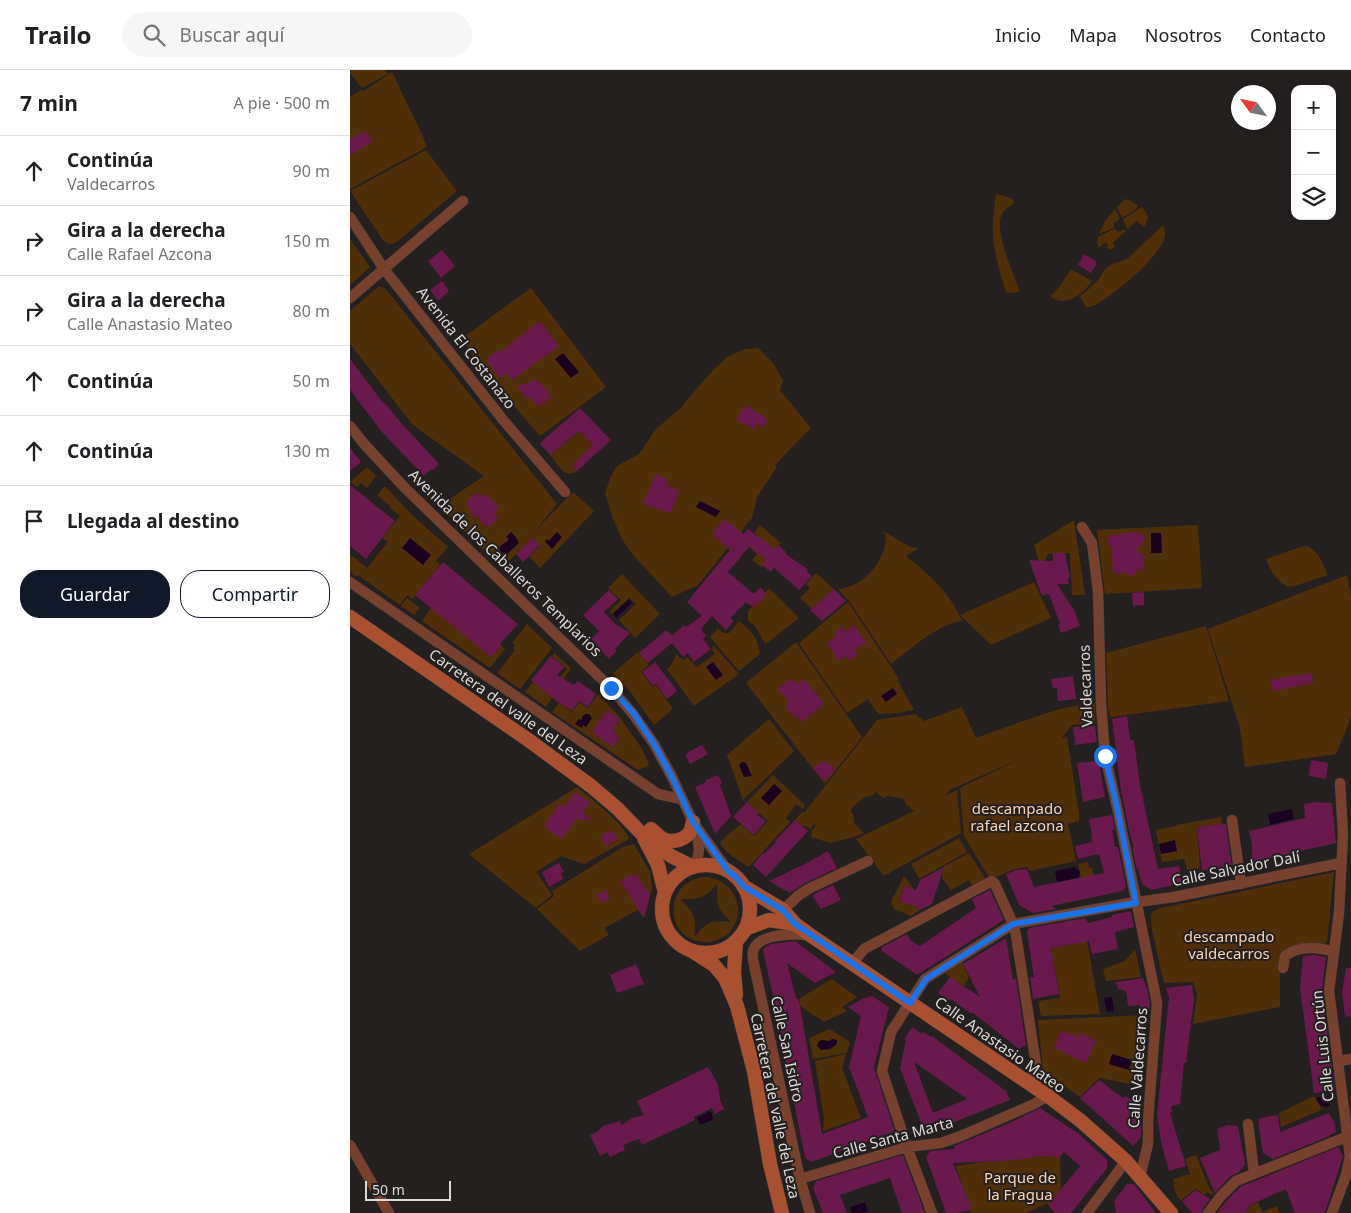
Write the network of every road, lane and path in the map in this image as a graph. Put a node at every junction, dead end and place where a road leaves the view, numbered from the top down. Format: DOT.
graph roads {
  1 [pos="463,201"];
  2 [pos="350,218"];
  3 [pos="384,269"];
  4 [pos="350,298"];
  5 [pos="350,426"];
  6 [pos="565,492"];
  7 [pos="1082,527"];
  8 [pos="350,582"];
  9 [pos="350,616"];
  10 [pos="1340,783"];
  11 [pos="591,786"];
  12 [pos="681,799"];
  13 [pos="1232,820"];
  14 [pos="695,825"];
  15 [pos="641,833"];
  16 [pos="868,861"];
  17 [pos="1341,863"];
  18 [pos="695,866"];
  19 [pos="728,871"];
  20 [pos="1241,884"];
  21 [pos="743,886"];
  22 [pos="665,893"];
  23 [pos="1136,903"];
  24 [pos="783,910"];
  25 [pos="769,920"];
  26 [pos="795,924"];
  27 [pos="1013,924"];
  28 [pos="745,929"];
  29 [pos="810,934"];
  30 [pos="736,941"];
  31 [pos="692,951"];
  32 [pos="1334,952"];
  33 [pos="852,964"];
  34 [pos="1284,968"];
  35 [pos="910,1003"];
  36 [pos="736,1006"];
  37 [pos="1351,1059"];
  38 [pos="1338,1061"];
  39 [pos="1028,1083"];
  40 [pos="1048,1096"];
  41 [pos="1248,1124"];
  42 [pos="1350,1135"];
  43 [pos="350,1145"];
  44 [pos="907,1146"];
  45 [pos="1128,1163"];
  46 [pos="1254,1173"];
  47 [pos="1140,1177"];
  48 [pos="800,1179"];
  49 [pos="389,1213"];
  50 [pos="782,1213"];
  51 [pos="810,1213"];
  52 [pos="932,1213"];
  53 [pos="1087,1213"];
  54 [pos="1095,1213"];
  55 [pos="1171,1213"];
  56 [pos="1208,1213"];
  57 [pos="1332,1213"];
  1 -- 3 [label="street"];
  2 -- 3 [label="street, Avenida El Costanazo"];
  3 -- 4 [label="street"];
  3 -- 6 [label="street, Avenida El Costanazo"];
  5 -- 12 [label="street, Avenida de los Caballeros Templarios"];
  7 -- 23 [label="street, Valdecarros"];
  8 -- 12 [label="street"];
  9 -- 11 [label="main road, Carretera del valle del Leza"];
  10 -- 17 [label="street, Calle Luis Ortún"];
  11 -- 14 [label="main road"];
  11 -- 15 [label="main road, Carretera del valle del Leza"];
  12 -- 14 [label="street, Avenida de los Caballeros Templarios"];
  13 -- 20 [label="street"];
  14 -- 18 [label="street, Avenida de los Caballeros Templarios"];
  14 -- 19 [label="street, Avenida de los Caballeros Templarios"];
  15 -- 18 [label="main road"];
  15 -- 22 [label="main road"];
  16 -- 24 [label="street"];
  17 -- 20 [label="street, Calle Salvador Dalí"];
  17 -- 32 [label="street, Calle Luis Ortún"];
  18 -- 19 [label="main road"];
  18 -- 22 [label="main road"];
  19 -- 21 [label="main road"];
  20 -- 23 [label="street, Calle Salvador Dalí"];
  21 -- 24 [label="main road"];
  21 -- 28 [label="main road"];
  22 -- 31 [label="main road"];
  23 -- 27 [label="street, Calle Salvador Dalí"];
  23 -- 47 [label="street, Calle Valdecarros"];
  24 -- 25 [label="main road"];
  24 -- 26 [label="main road"];
  25 -- 26 [label="main road"];
  25 -- 28 [label="main road"];
  26 -- 29 [label="main road, Calle Anastasio Mateo"];
  27 -- 33 [label="street"];
  27 -- 35 [label="street"];
  27 -- 39 [label="street"];
  28 -- 30 [label="main road"];
  29 -- 33 [label="main road, Calle Anastasio Mateo"];
  29 -- 48 [label="street, Calle San Isidro"];
  30 -- 31 [label="main road"];
  30 -- 36 [label="main road"];
  31 -- 36 [label="main road"];
  32 -- 34 [label="street"];
  32 -- 38 [label="street, Calle Luis Ortún"];
  33 -- 35 [label="main road, Calle Anastasio Mateo"];
  35 -- 39 [label="main road, Calle Anastasio Mateo"];
  35 -- 44 [label="street"];
  36 -- 50 [label="main road, Carretera del valle del Leza"];
  37 -- 38 [label="street"];
  38 -- 42 [label="street, Calle Luis Ortún"];
  39 -- 40 [label="main road, Calle Anastasio Mateo"];
  40 -- 44 [label="street, Calle Santa Marta"];
  40 -- 45 [label="main road, Calle Anastasio Mateo"];
  41 -- 46 [label="street"];
  42 -- 46 [label="street"];
  42 -- 57 [label="street, Calle Luis Ortún"];
  43 -- 49 [label="street"];
  44 -- 48 [label="street, Calle Santa Marta"];
  44 -- 52 [label="street"];
  45 -- 47 [label="main road, Calle Anastasio Mateo"];
  45 -- 53 [label="street"];
  45 -- 54 [label="street"];
  46 -- 56 [label="street"];
  47 -- 55 [label="main road, Calle Anastasio Mateo"];
  48 -- 51 [label="street, Calle San Isidro"];
}
